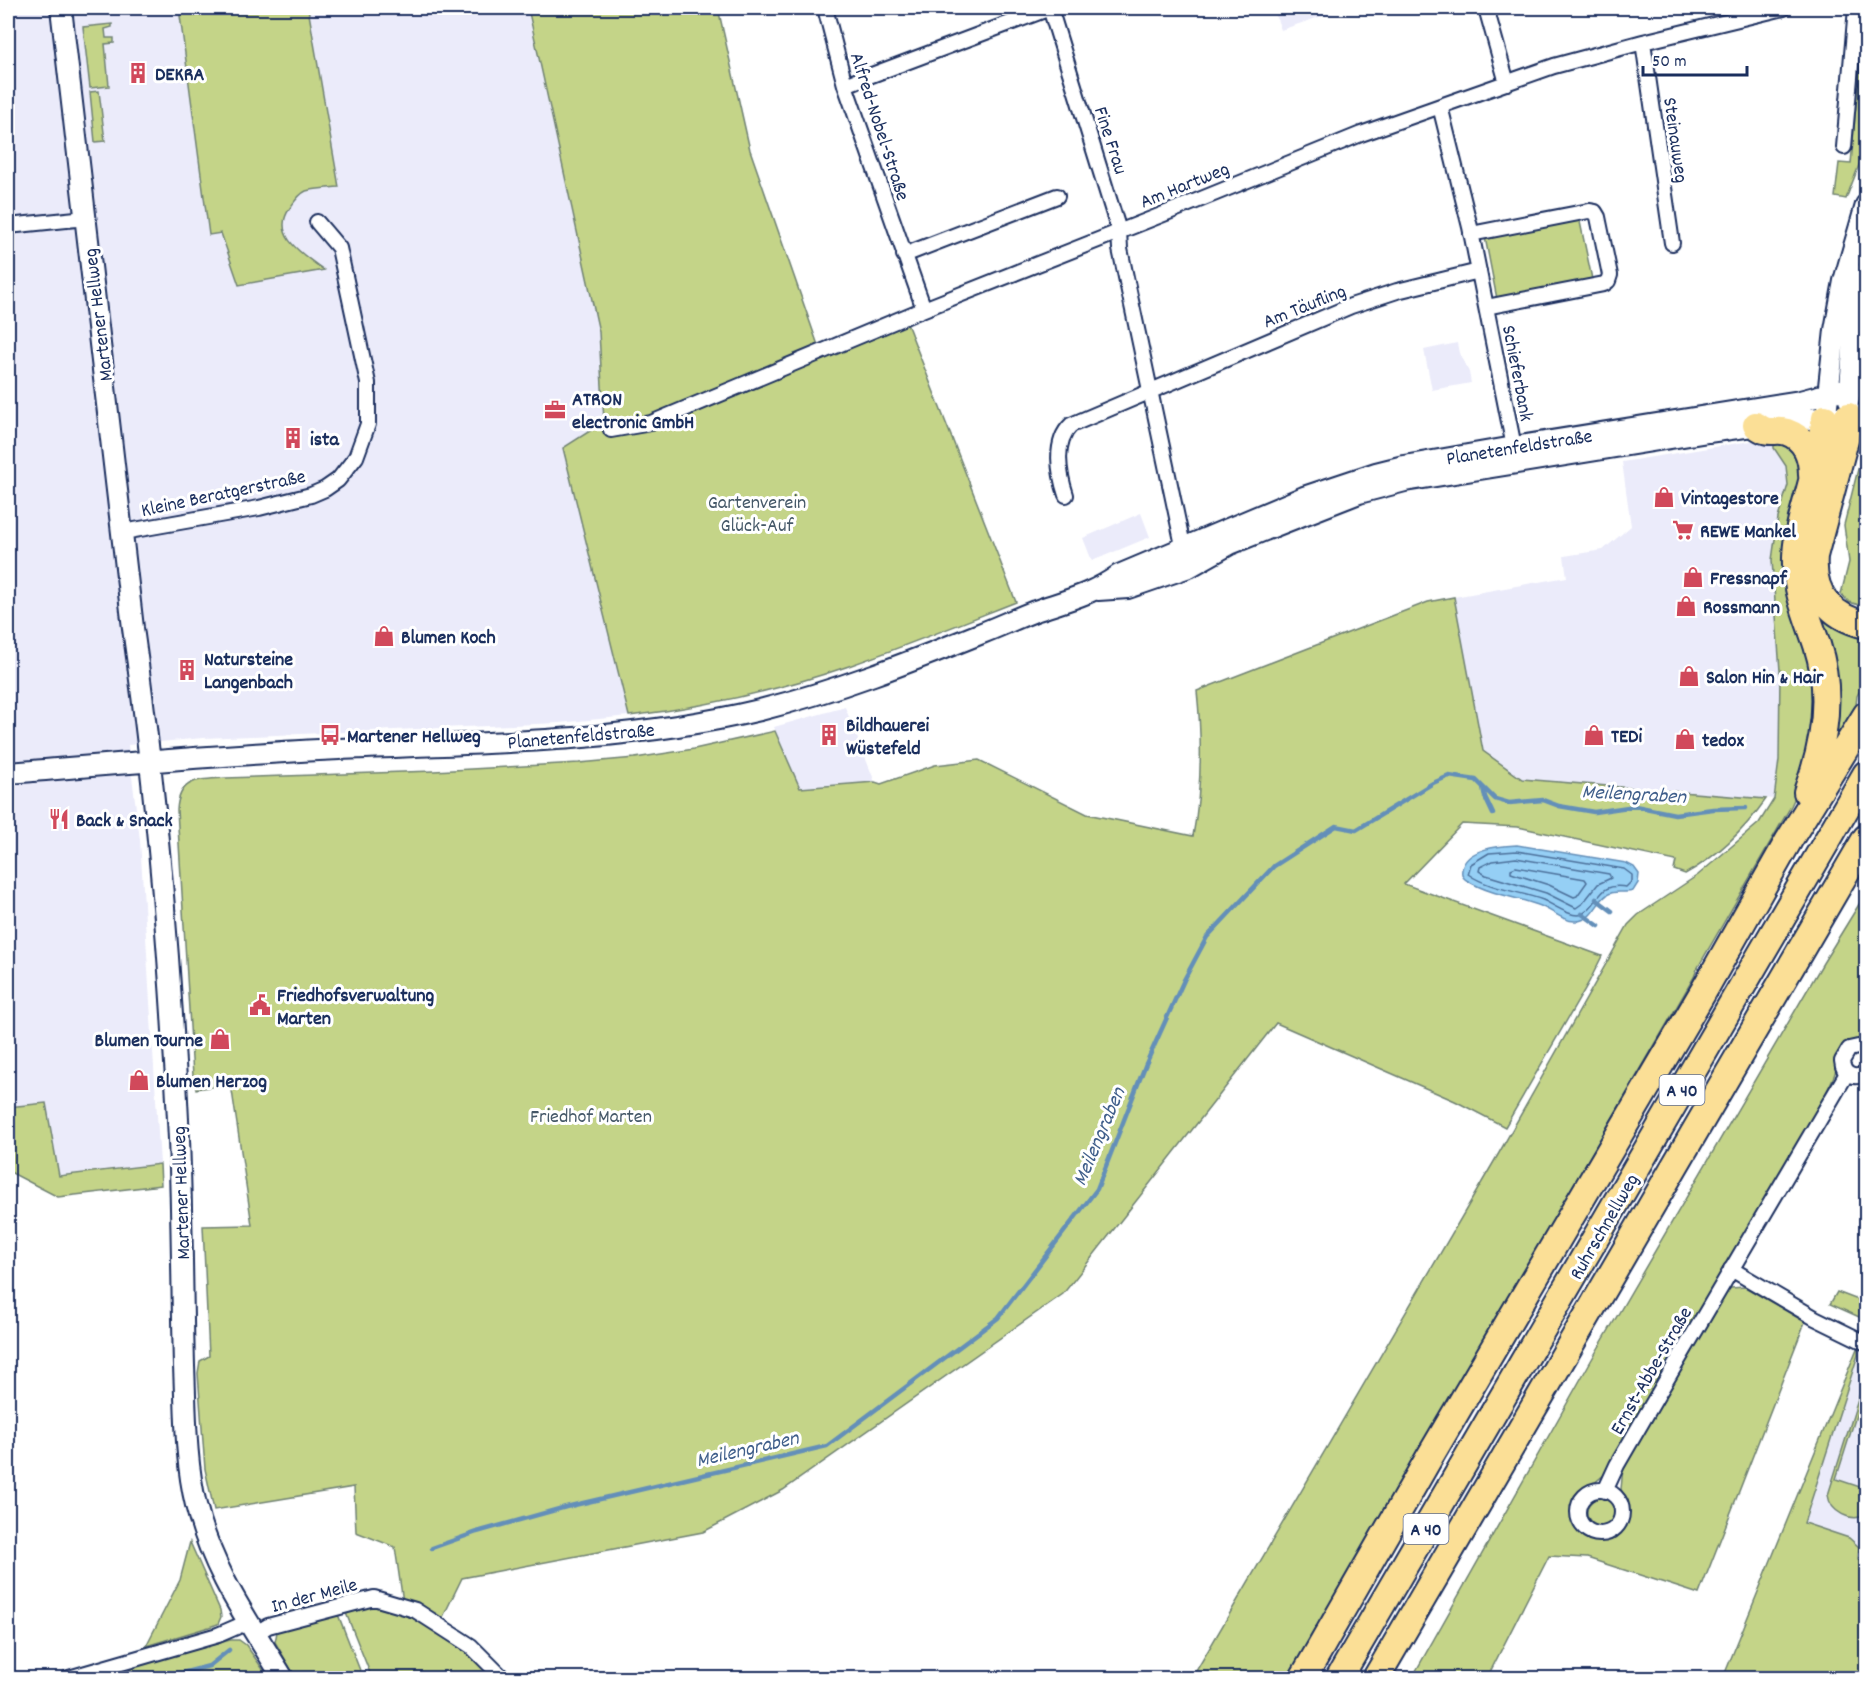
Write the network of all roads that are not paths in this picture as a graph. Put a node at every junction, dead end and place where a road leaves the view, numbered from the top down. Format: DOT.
graph roads {
  1 [pos="61,8"];
  2 [pos="825,8"];
  3 [pos="1050,8"];
  4 [pos="1486,8"];
  5 [pos="1784,8"];
  6 [pos="1856,8"];
  7 [pos="1746,12"];
  8 [pos="1643,42"];
  9 [pos="1507,83"];
  10 [pos="845,85"];
  11 [pos="1440,106"];
  12 [pos="1844,147"];
  13 [pos="1057,196"];
  14 [pos="1866,205"];
  15 [pos="86,218"];
  16 [pos="317,222"];
  17 [pos="8,226"];
  18 [pos="1119,231"];
  19 [pos="1471,234"];
  20 [pos="1672,243"];
  21 [pos="1854,250"];
  22 [pos="904,255"];
  23 [pos="1479,271"];
  24 [pos="1486,307"];
  25 [pos="924,309"];
  26 [pos="1854,338"];
  27 [pos="1866,363"];
  28 [pos="1858,387"];
  29 [pos="1151,393"];
  30 [pos="1828,393"];
  31 [pos="1847,416"];
  32 [pos="1756,425"];
  33 [pos="611,430"];
  34 [pos="1514,447"];
  35 [pos="1812,483"];
  36 [pos="1066,495"];
  37 [pos="123,532"];
  38 [pos="1186,558"];
  39 [pos="1866,625"];
  40 [pos="1866,715"];
  41 [pos="150,761"];
  42 [pos="8,773"];
  43 [pos="1866,774"];
  44 [pos="1866,838"];
  45 [pos="1790,840"];
  46 [pos="1866,1050"];
  47 [pos="1847,1073"];
  48 [pos="1866,1073"];
  49 [pos="1731,1269"];
  50 [pos="1866,1343"];
  51 [pos="1605,1491"];
  52 [pos="1437,1575"];
  53 [pos="251,1628"];
  54 [pos="69,1678"];
  55 [pos="283,1678"];
  56 [pos="503,1678"];
  57 [pos="1304,1678"];
  58 [pos="1339,1678"];
  59 [pos="1376,1678"];
  60 [pos="1395,1678"];
  1 -- 15 [label="street, Martener Hellweg"];
  2 -- 10 [label="street, Alfred-Nobel-Straße"];
  3 -- 10 [label="street"];
  3 -- 18 [label="street, Fine Frau"];
  4 -- 9 [label="street"];
  5 -- 7 [label="street, Am Hartweg"];
  6 -- 12 [label="street"];
  7 -- 8 [label="street, Am Hartweg"];
  8 -- 9 [label="street, Am Hartweg"];
  8 -- 20 [label="street, Steinauweg"];
  9 -- 11 [label="street, Am Hartweg"];
  10 -- 22 [label="street, Alfred-Nobel-Straße"];
  11 -- 18 [label="street, Am Hartweg"];
  11 -- 19 [label="street, Schieferbank"];
  13 -- 22 [label="street"];
  14 -- 21 [label="street"];
  15 -- 17 [label="street"];
  15 -- 37 [label="street, Martener Hellweg"];
  16 -- 37 [label="street, Kleine Beratgerstraße"];
  18 -- 25 [label="street, Am Hartweg"];
  18 -- 29 [label="street, Fine Frau"];
  19 -- 23 [label="street, Schieferbank"];
  19 -- 24 [label="street, Schieferbank"];
  21 -- 26 [label="street"];
  21 -- 30 [label="street"];
  22 -- 25 [label="street, Alfred-Nobel-Straße"];
  23 -- 24 [label="street, Schieferbank"];
  23 -- 29 [label="street, Am Täufling"];
  24 -- 34 [label="street, Schieferbank"];
  25 -- 33 [label="street, Am Hartweg"];
  26 -- 27 [label="street"];
  26 -- 28 [label="street"];
  28 -- 30 [label="street, Planetenfeldstraße"];
  28 -- 31 [label="street"];
  29 -- 36 [label="street"];
  29 -- 38 [label="street, Fine Frau"];
  30 -- 31 [label="street"];
  30 -- 34 [label="street, Planetenfeldstraße"];
  31 -- 32 [label="street, Planetenfeldstraße"];
  31 -- 35 [label="highway"];
  31 -- 39 [label="highway"];
  32 -- 35 [label="highway"];
  32 -- 38 [label="street, Planetenfeldstraße"];
  34 -- 38 [label="street, Planetenfeldstraße"];
  35 -- 45 [label="highway"];
  37 -- 41 [label="street, Martener Hellweg"];
  38 -- 41 [label="street, Planetenfeldstraße"];
  40 -- 45 [label="highway"];
  41 -- 42 [label="street, Planetenfeldstraße"];
  41 -- 53 [label="street, Martener Hellweg"];
  43 -- 58 [label="highway, Ruhrschnellweg / A 40"];
  44 -- 52 [label="highway, Ruhrschnellweg / A 40"];
  45 -- 57 [label="highway"];
  46 -- 47 [label="street, Ernst-Abbe-Straße"];
  47 -- 48 [label="street"];
  47 -- 49 [label="street, Ernst-Abbe-Straße"];
  49 -- 50 [label="street"];
  49 -- 51 [label="street, Ernst-Abbe-Straße"];
  52 -- 59 [label="highway, Ruhrschnellweg / A 40"];
  52 -- 60 [label="highway"];
  53 -- 54 [label="street, In der Meile"];
  53 -- 55 [label="street, Martener Hellweg"];
  53 -- 56 [label="street, In der Meile"];
}
